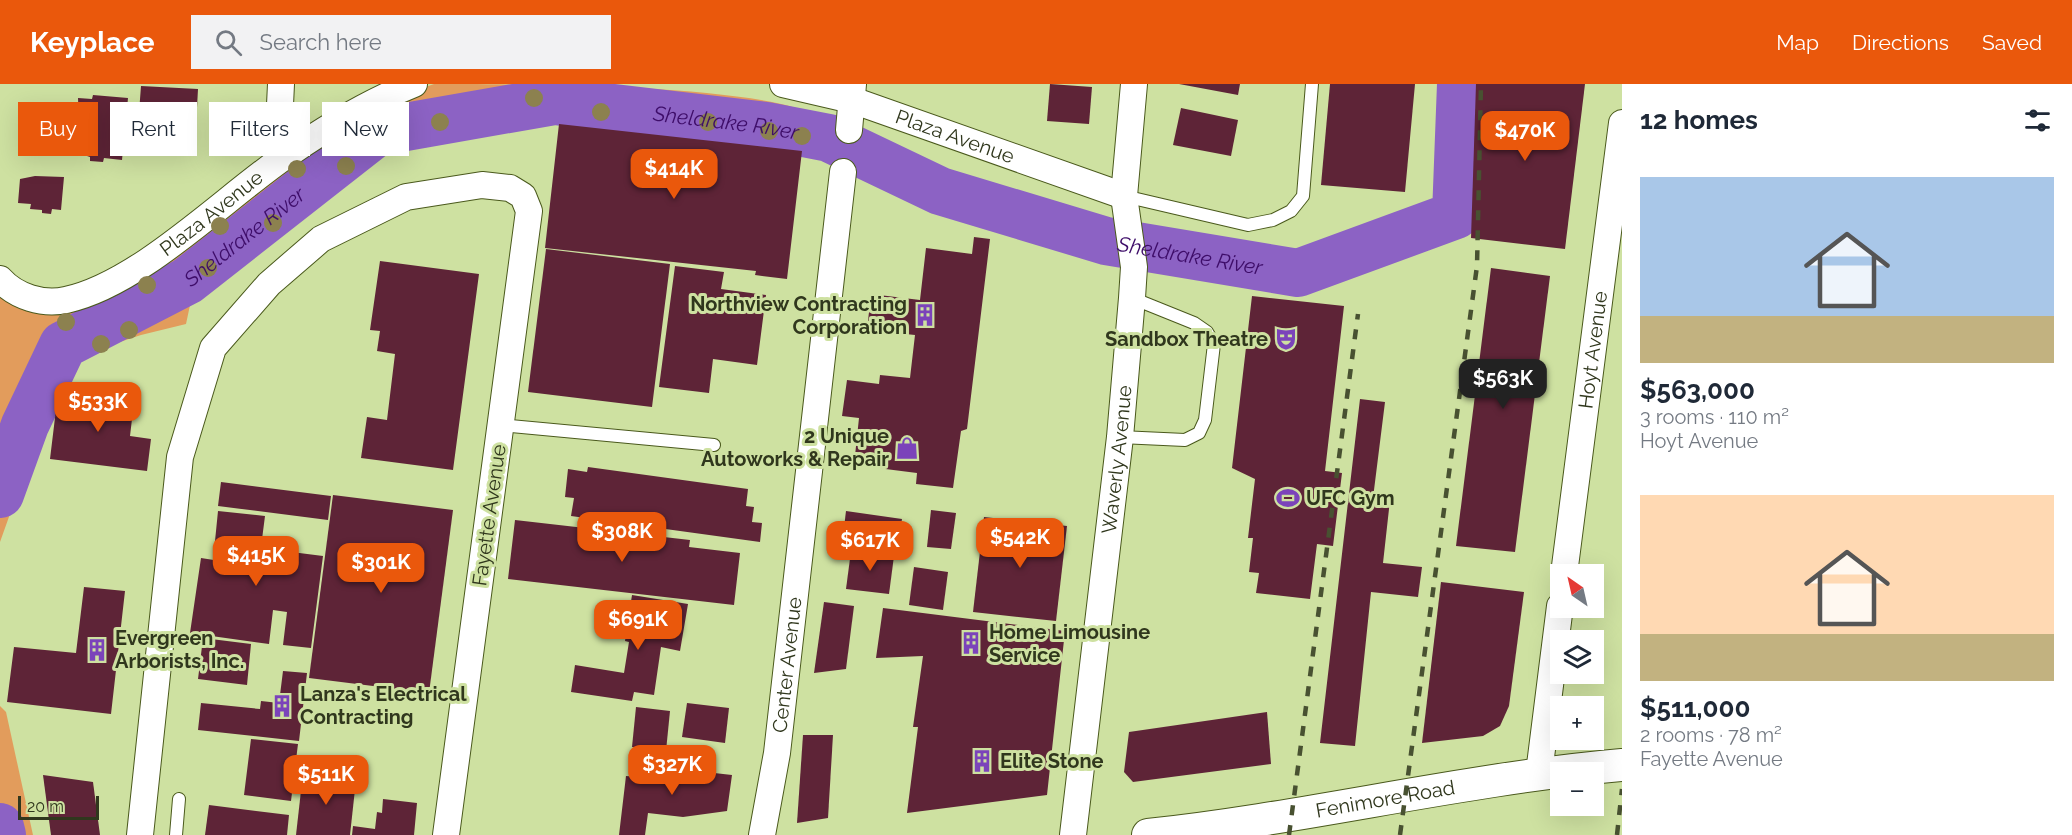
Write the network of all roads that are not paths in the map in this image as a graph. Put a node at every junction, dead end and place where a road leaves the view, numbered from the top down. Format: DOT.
graph roads {
  1 [pos="281,84"];
  2 [pos="414,84"];
  3 [pos="783,84"];
  4 [pos="1134,84"];
  5 [pos="1312,84"];
  6 [pos="853,92"];
  7 [pos="283,102"];
  8 [pos="1622,123"];
  9 [pos="849,130"];
  10 [pos="310,140"];
  11 [pos="286,156"];
  12 [pos="843,172"];
  13 [pos="1124,196"];
  14 [pos="0,279"];
  15 [pos="1132,298"];
  16 [pos="501,425"];
  17 [pos="1120,437"];
  18 [pos="714,445"];
  19 [pos="1565,564"];
  20 [pos="1558,618"];
  21 [pos="1622,765"];
  22 [pos="1539,772"];
  23 [pos="179,799"];
  24 [pos="1298,824"];
  25 [pos="140,835"];
  26 [pos="176,835"];
  27 [pos="446,835"];
  28 [pos="762,835"];
  29 [pos="1073,835"];
  30 [pos="1148,835"];
  1 -- 7 [label="street"];
  2 -- 10 [label="street, Plaza Avenue"];
  3 -- 6 [label="street, Plaza Avenue"];
  4 -- 13 [label="street, Waverly Avenue"];
  5 -- 13 [label="lane"];
  6 -- 9 [label="street"];
  6 -- 13 [label="street, Plaza Avenue"];
  8 -- 19 [label="street, Hoyt Avenue"];
  11 -- 14 [label="street, Plaza Avenue"];
  12 -- 28 [label="street, Center Avenue"];
  13 -- 15 [label="street, Waverly Avenue"];
  15 -- 17 [label="street, Waverly Avenue"];
  15 -- 17 [label="lane"];
  16 -- 18 [label="lane"];
  16 -- 25 [label="street, Fayette Avenue"];
  16 -- 27 [label="street, Fayette Avenue"];
  17 -- 29 [label="street, Waverly Avenue"];
  20 -- 22 [label="street"];
  21 -- 22 [label="street, Fenimore Road"];
  22 -- 24 [label="street, Fenimore Road"];
  23 -- 26 [label="lane"];
  24 -- 30 [label="street, Fenimore Road"];
}
